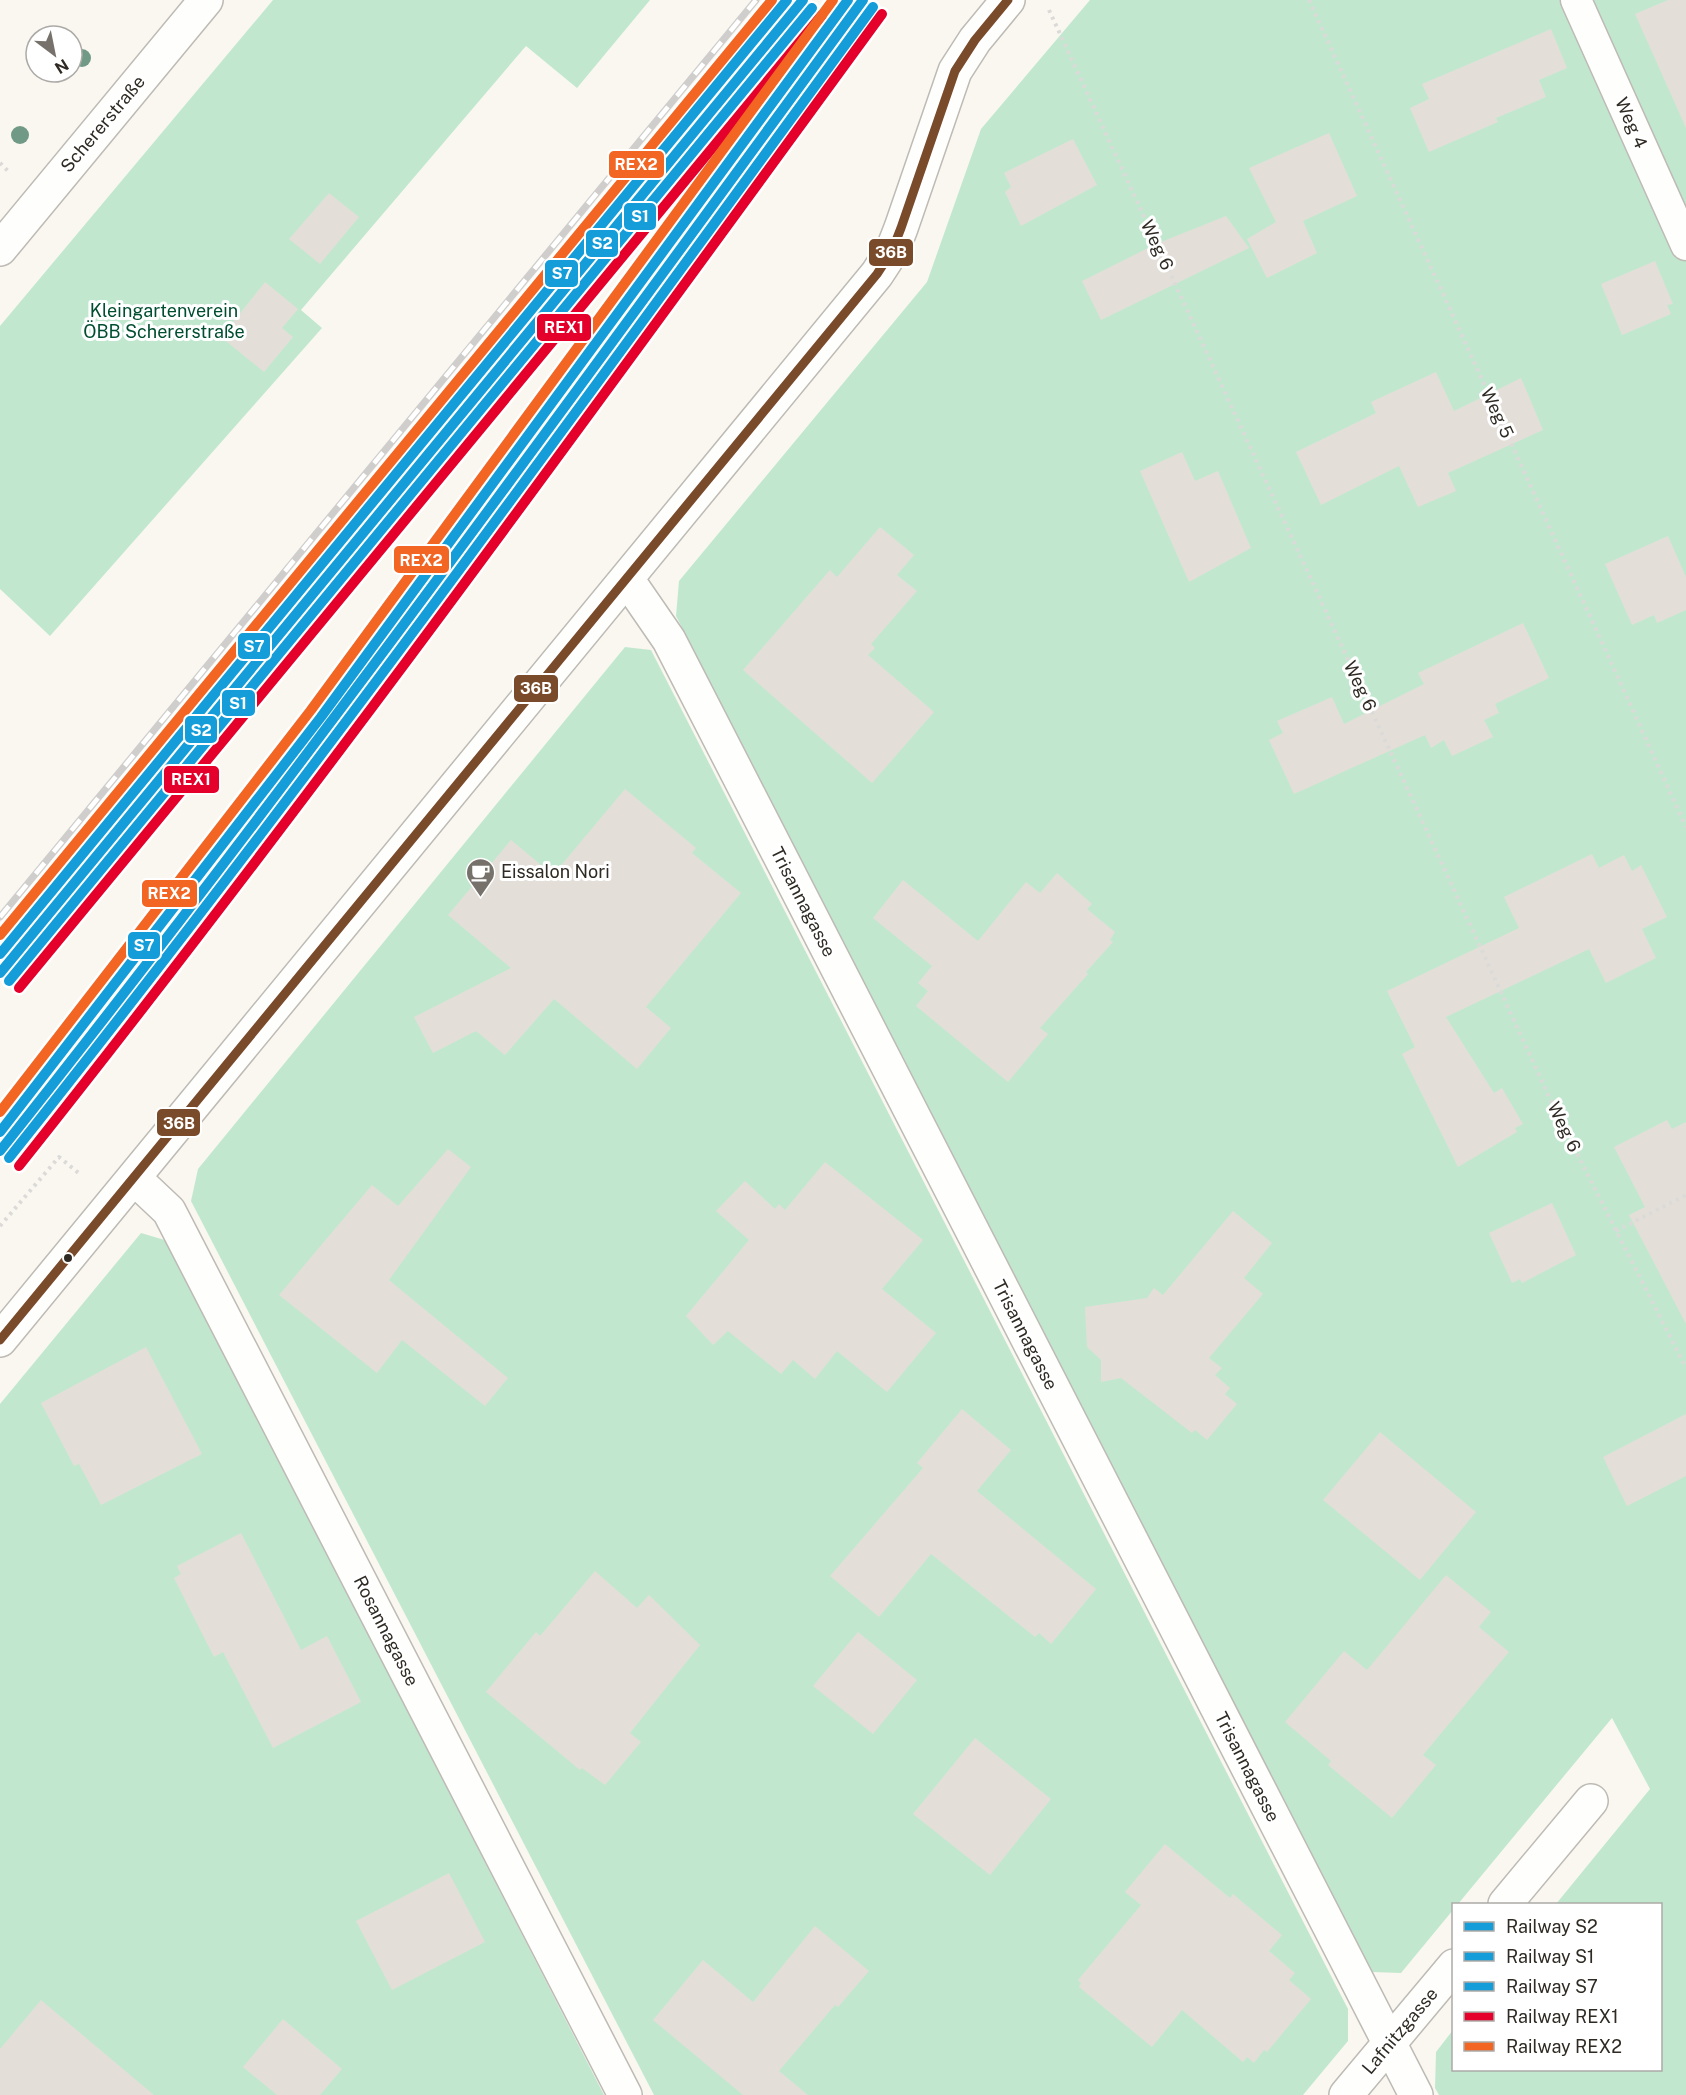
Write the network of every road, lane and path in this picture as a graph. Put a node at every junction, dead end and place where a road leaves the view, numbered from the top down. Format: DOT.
graph roads {
  1 [pos="206,0"];
  2 [pos="1008,0"];
  3 [pos="1045,0"];
  4 [pos="1309,0"];
  5 [pos="1576,0"];
  6 [pos="1686,246"];
  7 [pos="0,249"];
  8 [pos="627,579"];
  9 [pos="1686,827"];
  10 [pos="46,1171"];
  11 [pos="134,1178"];
  12 [pos="1686,1195"];
  13 [pos="0,1226"];
  14 [pos="1616,1231"];
  15 [pos="0,1340"];
  16 [pos="1686,1368"];
  17 [pos="1591,1800"];
  18 [pos="1507,1903"];
  19 [pos="1452,1968"];
  20 [pos="1389,2043"];
  21 [pos="625,2095"];
  22 [pos="1346,2095"];
  23 [pos="1416,2095"];
  1 -- 7 [label="street, Schererstraße"];
  2 -- 8 [label="street"];
  3 -- 14 [label="path, Weg 6"];
  4 -- 9 [label="path, Weg 5"];
  5 -- 6 [label="lane, Weg 4"];
  8 -- 11 [label="street"];
  8 -- 20 [label="street, Trisannagasse"];
  10 -- 13 [label="path"];
  11 -- 15 [label="street"];
  11 -- 21 [label="street, Rosannagasse"];
  12 -- 14 [label="path"];
  14 -- 16 [label="path, Weg 6"];
  17 -- 18 [label="street"];
  19 -- 20 [label="street, Lafnitzgasse"];
  20 -- 22 [label="street, Lafnitzgasse"];
  20 -- 23 [label="street, Trisannagasse"];
}
